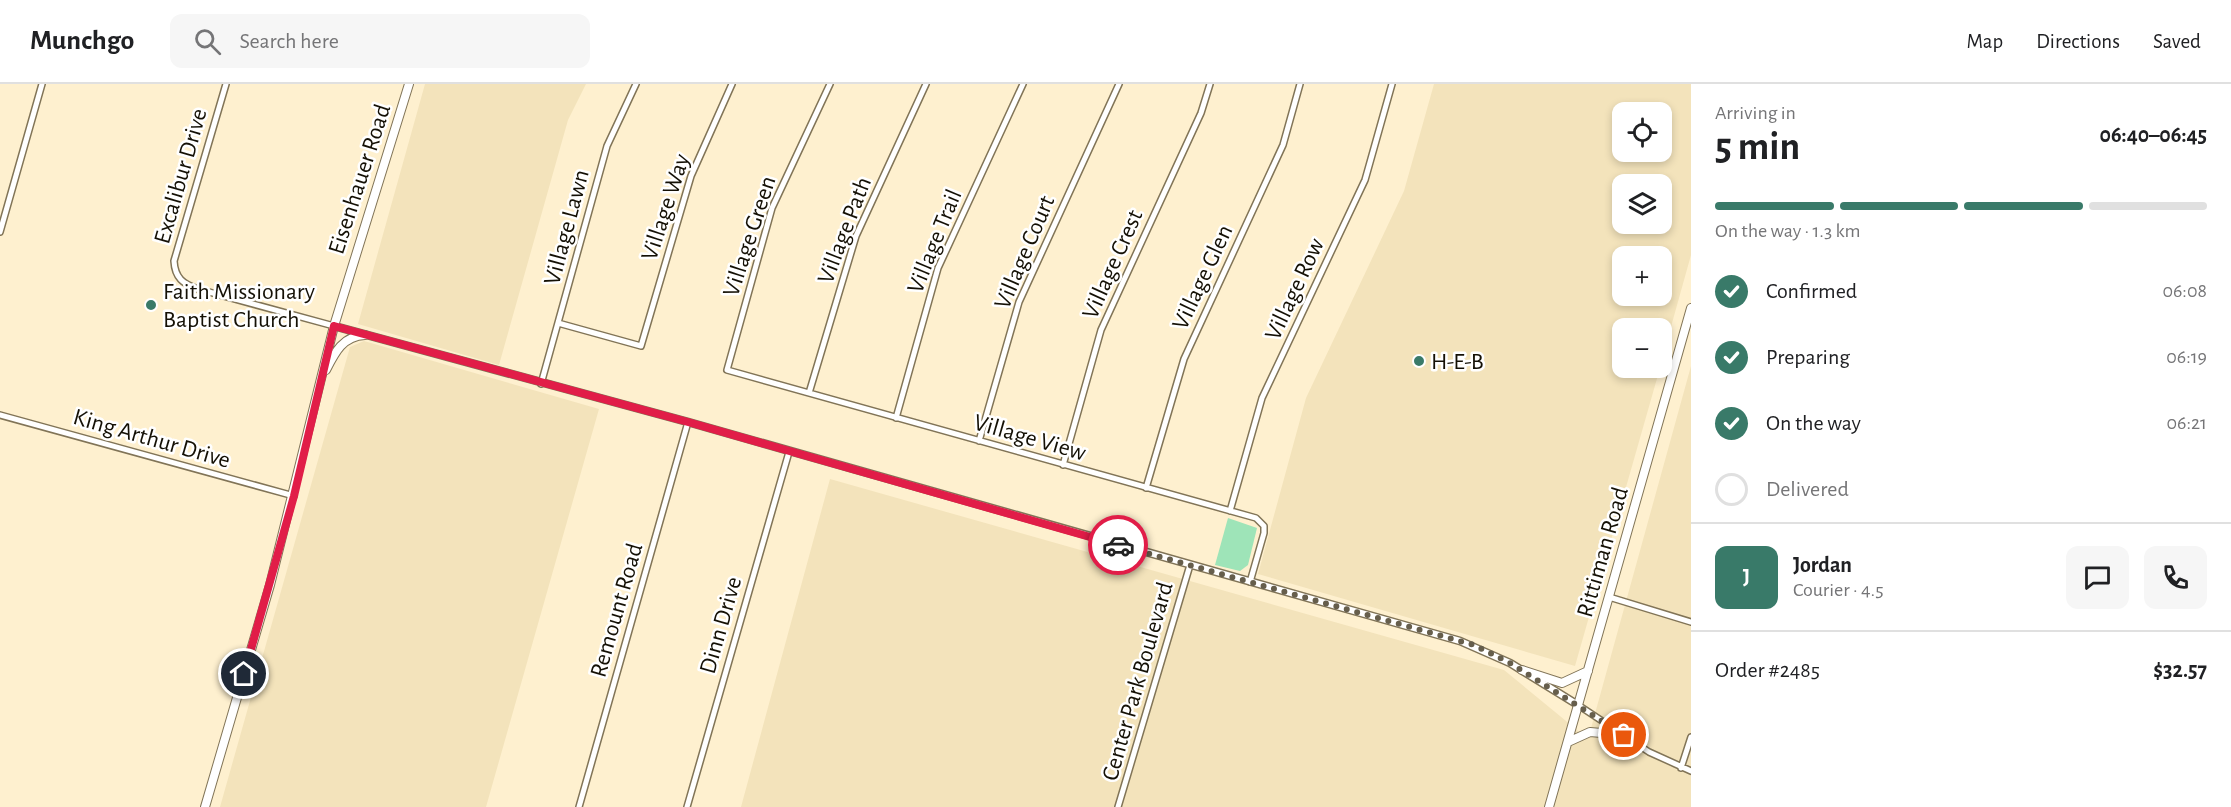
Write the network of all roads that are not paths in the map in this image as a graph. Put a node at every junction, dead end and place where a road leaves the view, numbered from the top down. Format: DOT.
graph roads {
  1 [pos="42,84"];
  2 [pos="226,84"];
  3 [pos="409,84"];
  4 [pos="636,84"];
  5 [pos="732,84"];
  6 [pos="830,84"];
  7 [pos="926,84"];
  8 [pos="1023,84"];
  9 [pos="1119,84"];
  10 [pos="1210,84"];
  11 [pos="1300,84"];
  12 [pos="1392,84"];
  13 [pos="0,232"];
  14 [pos="1691,309"];
  15 [pos="558,323"];
  16 [pos="334,326"];
  17 [pos="366,335"];
  18 [pos="727,370"];
  19 [pos="541,384"];
  20 [pos="318,388"];
  21 [pos="809,393"];
  22 [pos="0,415"];
  23 [pos="896,418"];
  24 [pos="688,422"];
  25 [pos="978,441"];
  26 [pos="789,452"];
  27 [pos="1063,465"];
  28 [pos="1146,488"];
  29 [pos="294,496"];
  30 [pos="1230,511"];
  31 [pos="1190,565"];
  32 [pos="1250,582"];
  33 [pos="1609,597"];
  34 [pos="1691,622"];
  35 [pos="1522,670"];
  36 [pos="1588,671"];
  37 [pos="1578,705"];
  38 [pos="1624,735"];
  39 [pos="1691,737"];
  40 [pos="1568,742"];
  41 [pos="1681,768"];
  42 [pos="1691,771"];
  43 [pos="205,807"];
  44 [pos="579,807"];
  45 [pos="687,807"];
  46 [pos="1118,807"];
  47 [pos="1549,807"];
  1 -- 13 [label="street"];
  2 -- 16 [label="street, Excalibur Drive"];
  3 -- 16 [label="main road, Eisenhauer Road"];
  4 -- 15 [label="street, Village Lawn"];
  5 -- 15 [label="street, Village Way"];
  6 -- 18 [label="street, Village Green"];
  7 -- 21 [label="street, Village Path"];
  8 -- 23 [label="street, Village Trail"];
  9 -- 25 [label="street, Village Court"];
  10 -- 27 [label="street, Village Crest"];
  11 -- 28 [label="street, Village Glen"];
  12 -- 30 [label="street, Village Row"];
  14 -- 33 [label="main road, Rittiman Road"];
  15 -- 19 [label="street, Village Lawn"];
  16 -- 17 [label="street"];
  16 -- 20 [label="main road, Eisenhauer Road"];
  17 -- 19 [label="street"];
  17 -- 20 [label="main road"];
  18 -- 21 [label="street, Village View"];
  19 -- 24 [label="street"];
  20 -- 29 [label="main road, Eisenhauer Road"];
  21 -- 23 [label="street, Village View"];
  22 -- 29 [label="street, King Arthur Drive"];
  23 -- 25 [label="street, Village View"];
  24 -- 26 [label="street"];
  24 -- 44 [label="street, Remount Road"];
  25 -- 27 [label="street, Village View"];
  26 -- 31 [label="street"];
  26 -- 45 [label="street, Dinn Drive"];
  27 -- 28 [label="street, Village View"];
  28 -- 30 [label="street, Village View"];
  29 -- 43 [label="main road, Eisenhauer Road"];
  30 -- 32 [label="street, Village View"];
  31 -- 32 [label="street"];
  31 -- 46 [label="street, Center Park Boulevard"];
  32 -- 35 [label="street"];
  33 -- 34 [label="street"];
  33 -- 36 [label="main road, Rittiman Road"];
  35 -- 36 [label="main road"];
  35 -- 37 [label="street"];
  36 -- 37 [label="main road, Rittiman Road"];
  37 -- 38 [label="street"];
  37 -- 40 [label="main road, Rittiman Road"];
  38 -- 40 [label="main road"];
  38 -- 41 [label="street"];
  39 -- 41 [label="street"];
  40 -- 47 [label="main road, Rittiman Road"];
  41 -- 42 [label="street"];
}
